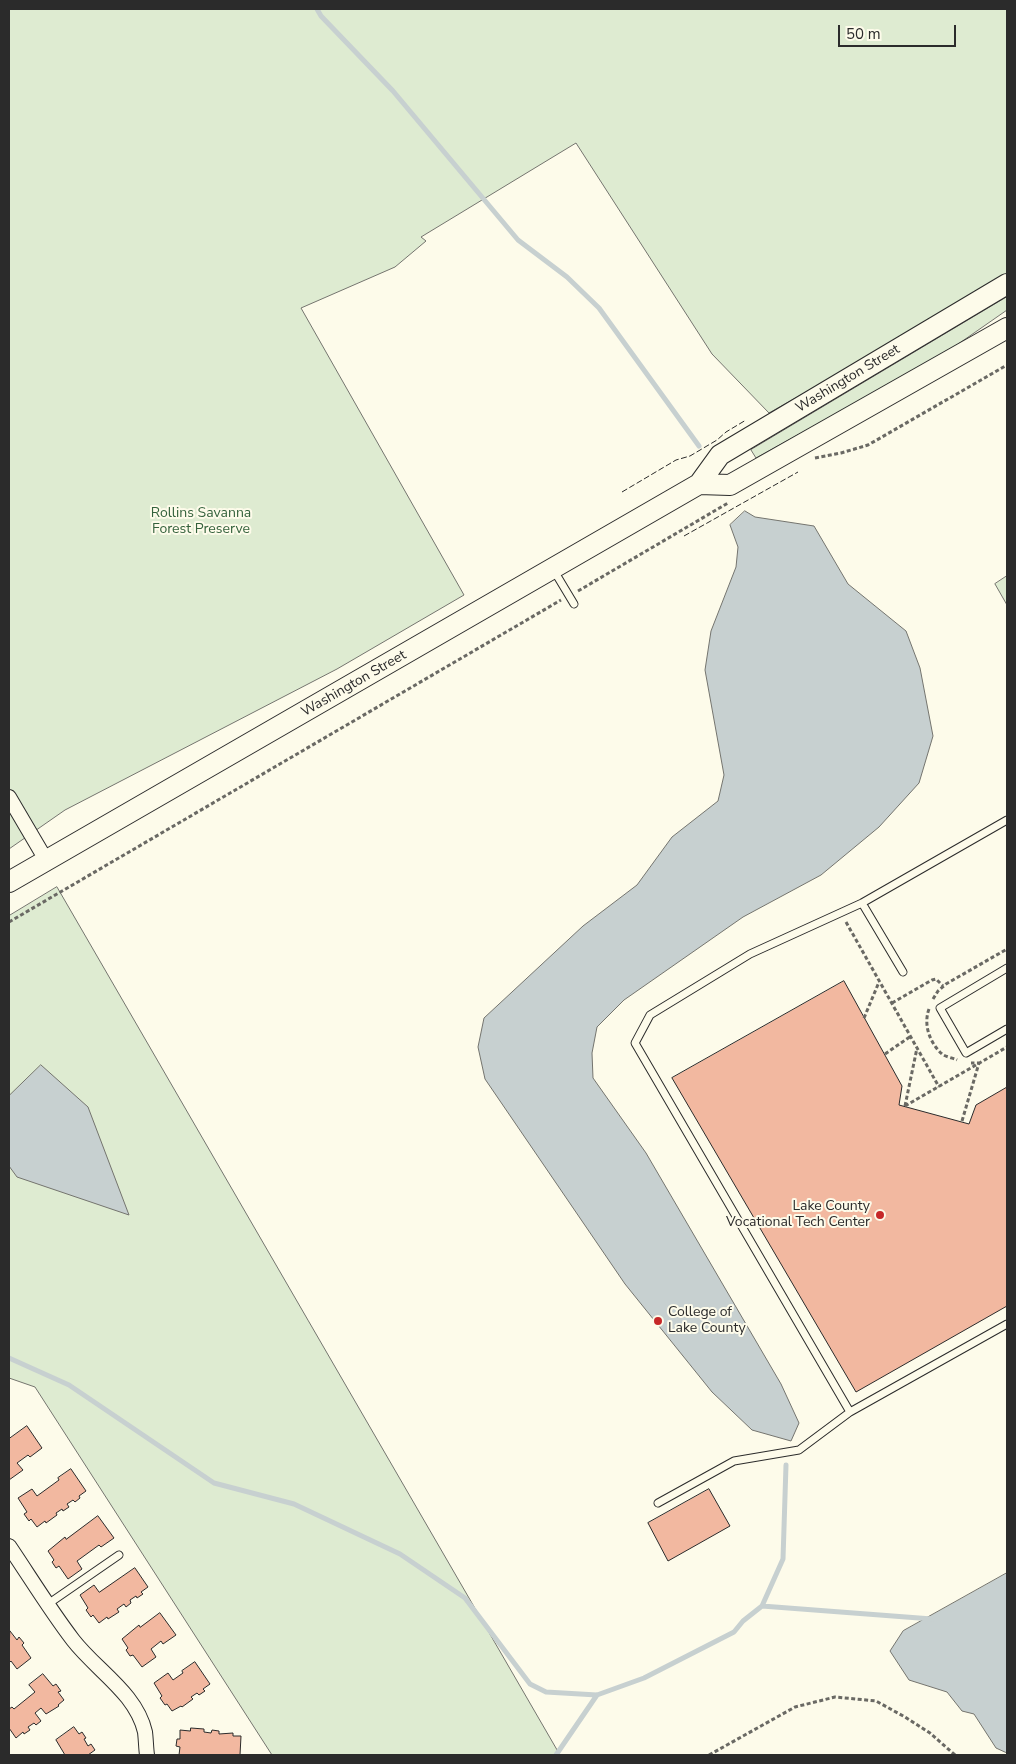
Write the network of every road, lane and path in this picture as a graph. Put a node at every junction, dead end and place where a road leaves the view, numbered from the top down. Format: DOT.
graph roads {
  1 [pos="1007,284"];
  2 [pos="1007,328"];
  3 [pos="1007,365"];
  4 [pos="813,458"];
  5 [pos="699,484"];
  6 [pos="728,503"];
  7 [pos="553,569"];
  8 [pos="569,596"];
  9 [pos="574,604"];
  10 [pos="9,797"];
  11 [pos="1007,820"];
  12 [pos="46,860"];
  13 [pos="9,882"];
  14 [pos="862,903"];
  15 [pos="841,912"];
  16 [pos="9,922"];
  17 [pos="1007,968"];
  18 [pos="903,972"];
  19 [pos="880,981"];
  20 [pos="943,986"];
  21 [pos="892,1003"];
  22 [pos="864,1018"];
  23 [pos="1007,1029"];
  24 [pos="911,1036"];
  25 [pos="1007,1047"];
  26 [pos="917,1048"];
  27 [pos="885,1054"];
  28 [pos="979,1063"];
  29 [pos="939,1087"];
  30 [pos="962,1121"];
  31 [pos="1007,1324"];
  32 [pos="850,1412"];
  33 [pos="658,1503"];
  34 [pos="9,1546"];
  35 [pos="119,1555"];
  36 [pos="48,1604"];
  37 [pos="147,1755"];
  38 [pos="709,1755"];
  39 [pos="956,1755"];
  1 -- 5 [label="main road, Washington Street"];
  2 -- 5 [label="main road"];
  3 -- 4 [label="path"];
  5 -- 7 [label="main road, Washington Street"];
  6 -- 8 [label="path"];
  7 -- 8 [label="lane"];
  7 -- 12 [label="main road, Washington Street"];
  8 -- 9 [label="lane"];
  8 -- 16 [label="path"];
  10 -- 12 [label="street"];
  11 -- 14 [label="lane"];
  12 -- 13 [label="main road, Washington Street"];
  14 -- 15 [label="lane"];
  14 -- 18 [label="lane"];
  15 -- 19 [label="path"];
  15 -- 32 [label="lane"];
  17 -- 23 [label="lane"];
  19 -- 21 [label="path"];
  19 -- 22 [label="path"];
  20 -- 21 [label="path"];
  21 -- 24 [label="path"];
  24 -- 26 [label="path"];
  24 -- 27 [label="path"];
  25 -- 28 [label="path"];
  26 -- 29 [label="path"];
  26 -- 29 [label="path"];
  28 -- 29 [label="path"];
  28 -- 30 [label="path"];
  31 -- 32 [label="lane"];
  32 -- 33 [label="lane"];
  34 -- 36 [label="street"];
  35 -- 36 [label="lane"];
  36 -- 37 [label="street"];
  38 -- 39 [label="path"];
}
